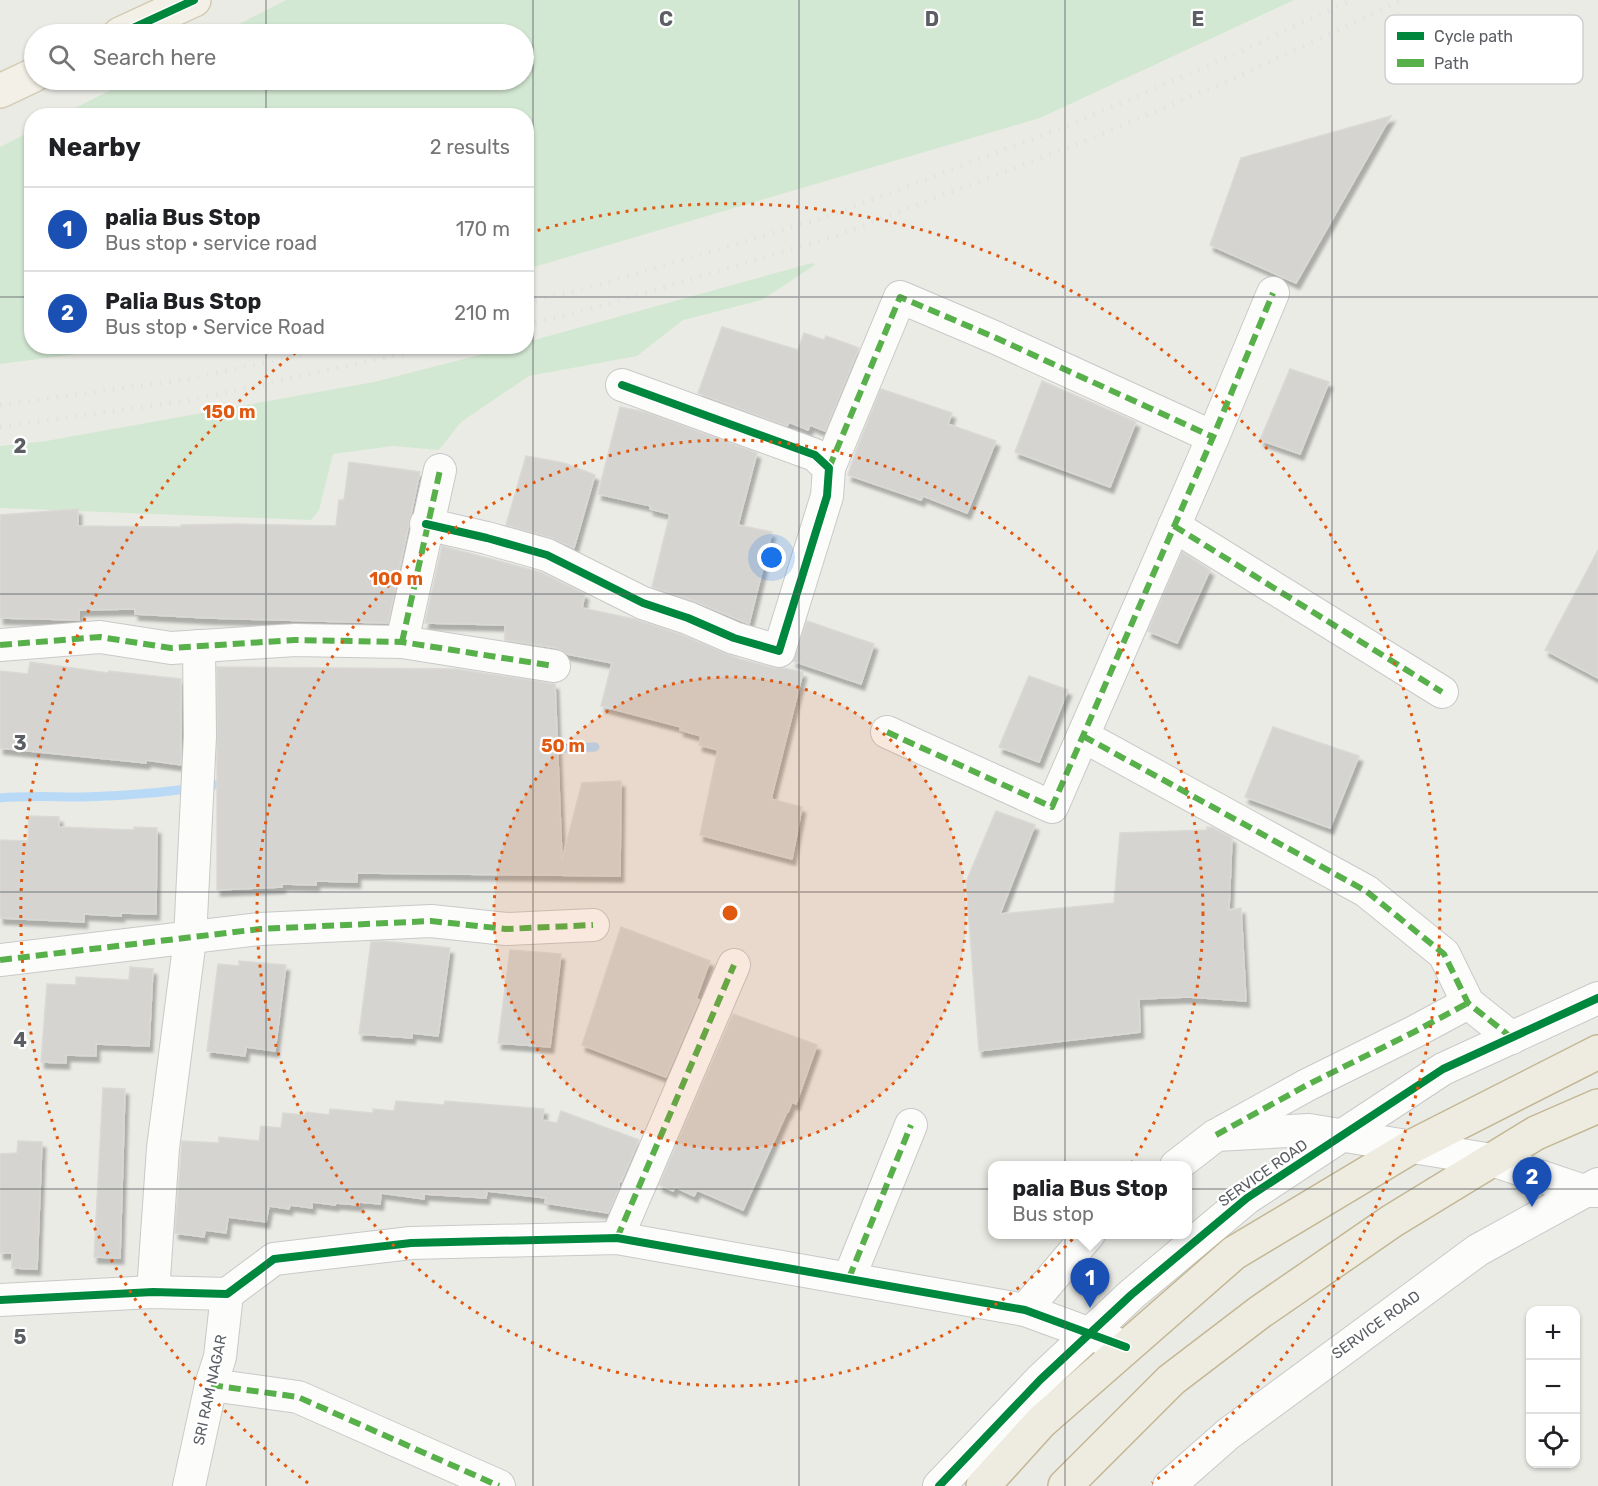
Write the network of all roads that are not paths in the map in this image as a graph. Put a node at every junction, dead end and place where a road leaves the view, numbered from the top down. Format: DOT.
graph roads {
  1 [pos="194,0"];
  2 [pos="142,24"];
  3 [pos="24,80"];
  4 [pos="0,91"];
  5 [pos="1273,293"];
  6 [pos="622,385"];
  7 [pos="1213,436"];
  8 [pos="828,468"];
  9 [pos="440,470"];
  10 [pos="426,524"];
  11 [pos="1174,526"];
  12 [pos="402,642"];
  13 [pos="0,645"];
  14 [pos="200,646"];
  15 [pos="554,666"];
  16 [pos="1442,692"];
  17 [pos="887,732"];
  18 [pos="1083,736"];
  19 [pos="593,925"];
  20 [pos="190,939"];
  21 [pos="0,960"];
  22 [pos="734,965"];
  23 [pos="1598,998"];
  24 [pos="1468,1002"];
  25 [pos="1512,1038"];
  26 [pos="1598,1053"];
  27 [pos="1598,1106"];
  28 [pos="911,1125"];
  29 [pos="1216,1135"];
  30 [pos="1342,1135"];
  31 [pos="1411,1147"];
  32 [pos="1492,1160"];
  33 [pos="1182,1161"];
  34 [pos="1593,1189"];
  35 [pos="616,1238"];
  36 [pos="1085,1239"];
  37 [pos="849,1278"];
  38 [pos="153,1292"];
  39 [pos="227,1294"];
  40 [pos="0,1300"];
  41 [pos="1025,1310"];
  42 [pos="1090,1334"];
  43 [pos="1126,1347"];
  44 [pos="211,1385"];
  45 [pos="189,1486"];
  46 [pos="499,1486"];
  47 [pos="939,1486"];
  48 [pos="983,1486"];
  49 [pos="1065,1486"];
  50 [pos="1169,1486"];
  1 -- 2 [label="main road"];
  3 -- 4 [label="main road"];
  5 -- 7 [label="street"];
  6 -- 8 [label="street"];
  7 -- 8 [label="street"];
  7 -- 11 [label="street"];
  8 -- 10 [label="street"];
  9 -- 10 [label="street"];
  10 -- 12 [label="street"];
  11 -- 16 [label="street"];
  11 -- 18 [label="street"];
  12 -- 14 [label="street"];
  12 -- 15 [label="street"];
  13 -- 14 [label="street"];
  14 -- 20 [label="street"];
  17 -- 18 [label="street"];
  18 -- 24 [label="street"];
  19 -- 20 [label="street"];
  20 -- 21 [label="street"];
  20 -- 38 [label="street"];
  22 -- 35 [label="street"];
  23 -- 25 [label="street, SERVICE ROAD"];
  24 -- 25 [label="street"];
  24 -- 29 [label="street"];
  25 -- 30 [label="street, SERVICE ROAD"];
  26 -- 31 [label="highway"];
  27 -- 32 [label="highway"];
  28 -- 37 [label="street"];
  29 -- 30 [label="street"];
  29 -- 33 [label="street"];
  30 -- 31 [label="street"];
  30 -- 42 [label="street, SERVICE ROAD"];
  31 -- 32 [label="street"];
  31 -- 43 [label="highway"];
  32 -- 34 [label="street"];
  32 -- 49 [label="highway"];
  34 -- 50 [label="street, SERVICE ROAD"];
  35 -- 37 [label="street"];
  35 -- 39 [label="street"];
  36 -- 41 [label="street"];
  37 -- 41 [label="street"];
  38 -- 39 [label="street"];
  38 -- 40 [label="street"];
  39 -- 44 [label="street, SRI RAM NAGAR"];
  41 -- 42 [label="street"];
  42 -- 43 [label="street"];
  42 -- 47 [label="street, SERVICE ROAD"];
  43 -- 48 [label="highway"];
  44 -- 45 [label="street, SRI RAM NAGAR"];
  44 -- 46 [label="street"];
}
